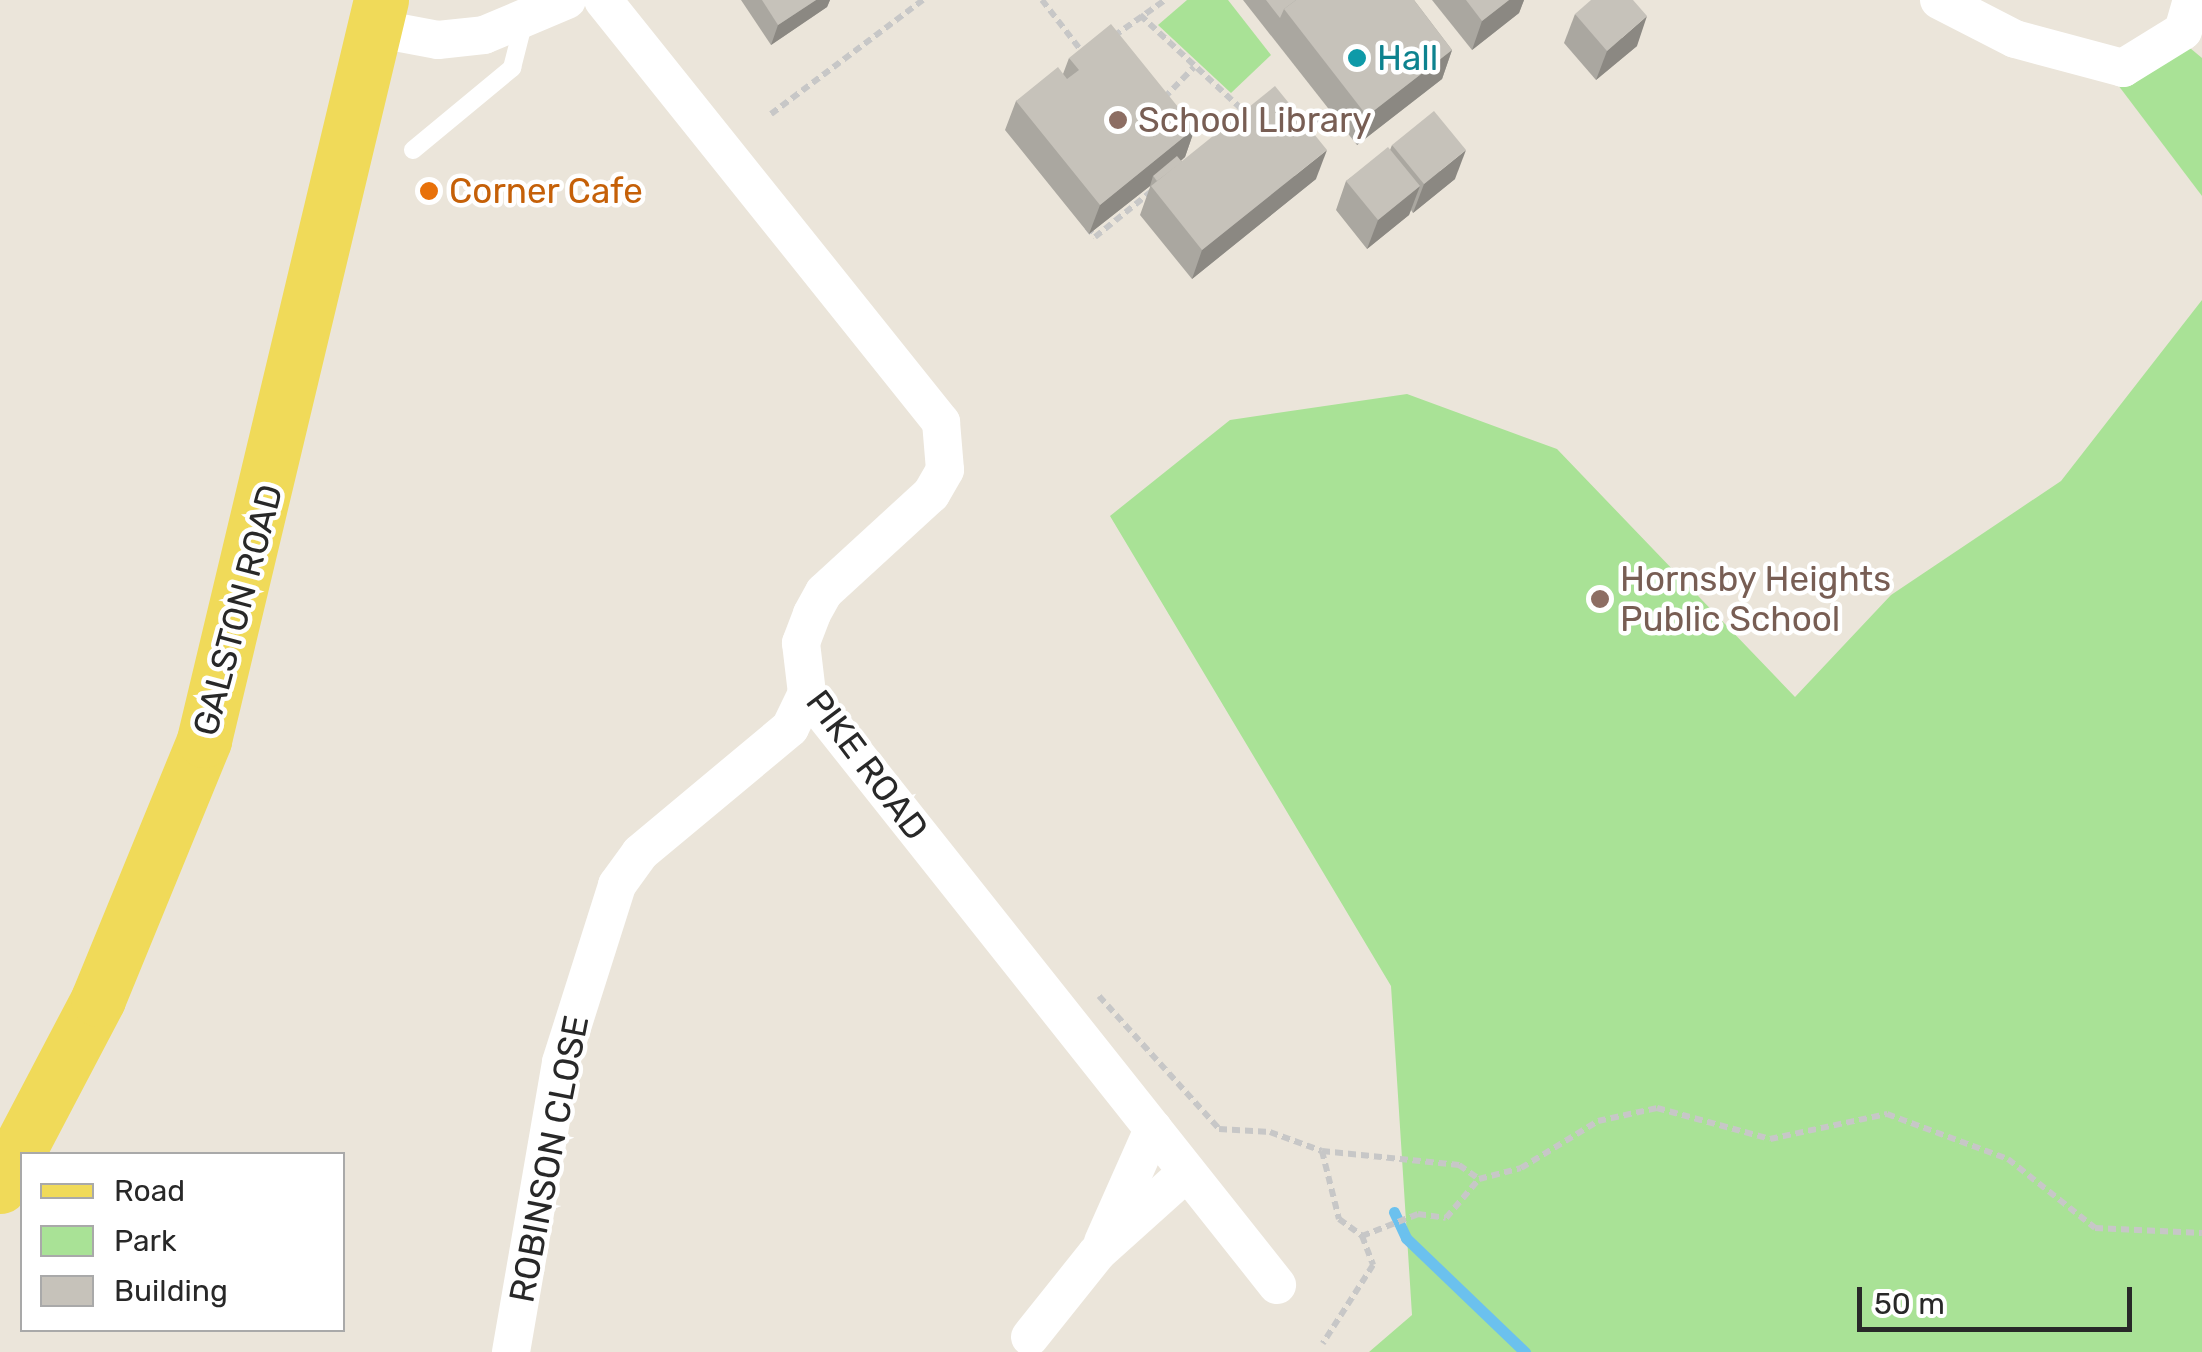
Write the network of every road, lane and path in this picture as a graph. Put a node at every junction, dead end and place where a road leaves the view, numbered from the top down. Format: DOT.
graph roads {
  1 [pos="567,0"];
  2 [pos="603,0"];
  3 [pos="922,0"];
  4 [pos="1042,0"];
  5 [pos="1165,0"];
  6 [pos="1939,0"];
  7 [pos="378,14"];
  8 [pos="2188,15"];
  9 [pos="1140,16"];
  10 [pos="523,25"];
  11 [pos="1110,39"];
  12 [pos="1095,51"];
  13 [pos="1087,58"];
  14 [pos="1194,67"];
  15 [pos="1073,69"];
  16 [pos="1262,103"];
  17 [pos="1158,104"];
  18 [pos="771,114"];
  19 [pos="1328,115"];
  20 [pos="1293,142"];
  21 [pos="413,150"];
  22 [pos="1159,185"];
  23 [pos="1084,223"];
  24 [pos="807,693"];
  25 [pos="1052,1002"];
  26 [pos="1153,1128"];
  27 [pos="1322,1151"];
  28 [pos="1188,1172"];
  29 [pos="1479,1179"];
  30 [pos="0,1186"];
  31 [pos="2202,1232"];
  32 [pos="1362,1236"];
  33 [pos="1098,1254"];
  34 [pos="1276,1285"];
  35 [pos="1030,1337"];
  36 [pos="1323,1344"];
  37 [pos="512,1352"];
  1 -- 10 [label="street"];
  2 -- 24 [label="street, PIKE ROAD"];
  3 -- 18 [label="path"];
  4 -- 13 [label="path"];
  5 -- 9 [label="path"];
  6 -- 8 [label="street"];
  7 -- 10 [label="street"];
  7 -- 30 [label="main road, GALSTON ROAD"];
  9 -- 11 [label="path"];
  9 -- 14 [label="path"];
  10 -- 21 [label="lane"];
  12 -- 13 [label="path"];
  13 -- 15 [label="path"];
  14 -- 16 [label="path"];
  14 -- 17 [label="path"];
  19 -- 20 [label="path"];
  22 -- 23 [label="path"];
  24 -- 25 [label="street, PIKE ROAD"];
  24 -- 37 [label="street, ROBINSON CLOSE"];
  25 -- 26 [label="street, PIKE ROAD"];
  25 -- 27 [label="path"];
  26 -- 28 [label="street, PIKE ROAD"];
  26 -- 33 [label="street"];
  27 -- 29 [label="path"];
  27 -- 32 [label="path"];
  28 -- 33 [label="street"];
  28 -- 34 [label="street, PIKE ROAD"];
  29 -- 31 [label="path"];
  29 -- 32 [label="path"];
  32 -- 36 [label="path"];
  33 -- 35 [label="street"];
}
